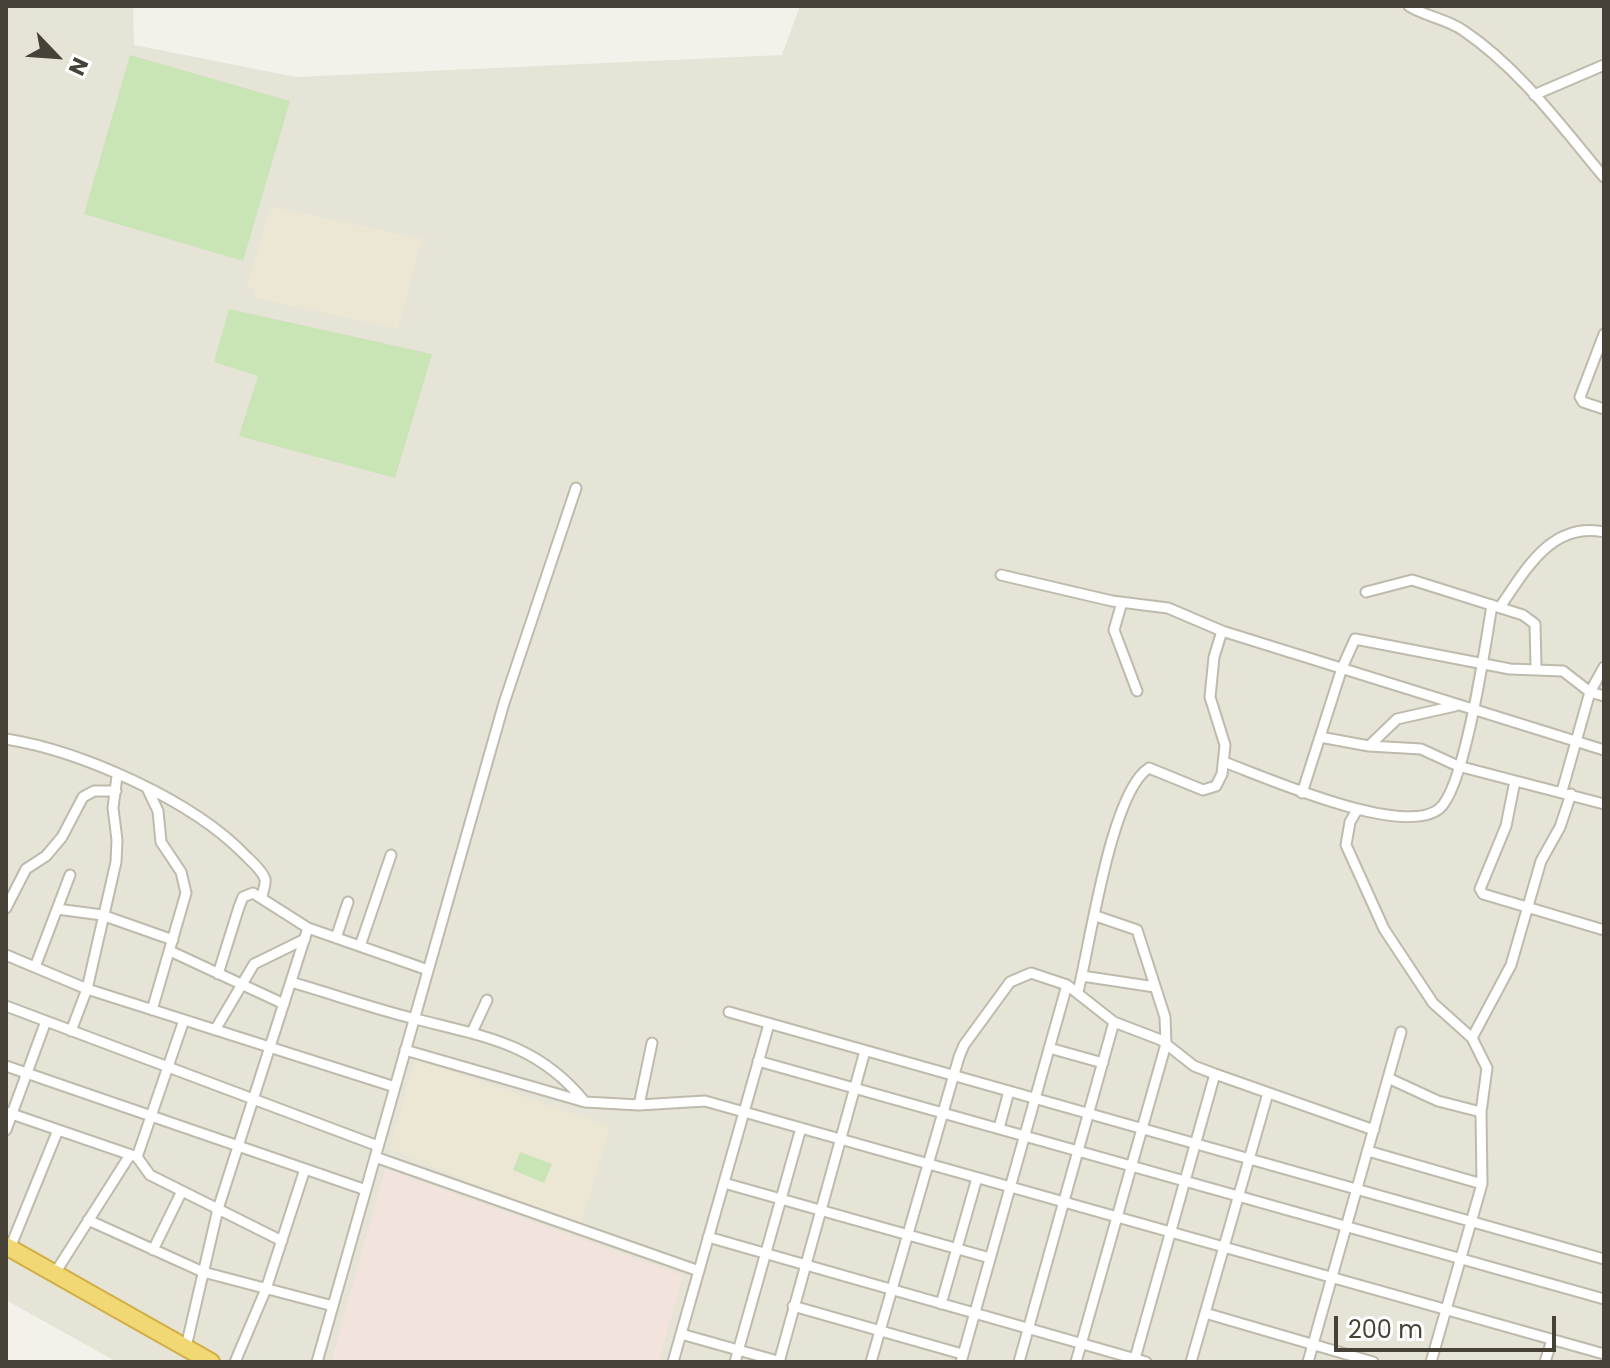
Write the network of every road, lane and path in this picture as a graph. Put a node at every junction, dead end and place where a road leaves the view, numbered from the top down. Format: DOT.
graph roads {
  1 [pos="1409,6"];
  2 [pos="1604,65"];
  3 [pos="1534,95"];
  4 [pos="1604,177"];
  5 [pos="1604,334"];
  6 [pos="1604,409"];
  7 [pos="576,488"];
  8 [pos="1604,532"];
  9 [pos="1001,575"];
  10 [pos="1366,592"];
  11 [pos="1122,602"];
  12 [pos="1496,606"];
  13 [pos="1222,631"];
  14 [pos="1483,664"];
  15 [pos="1536,667"];
  16 [pos="1604,667"];
  17 [pos="1342,668"];
  18 [pos="1137,691"];
  19 [pos="1590,692"];
  20 [pos="1604,696"];
  21 [pos="1458,705"];
  22 [pos="1473,710"];
  23 [pos="1320,737"];
  24 [pos="6,739"];
  25 [pos="1576,742"];
  26 [pos="1369,746"];
  27 [pos="1604,750"];
  28 [pos="1224,762"];
  29 [pos="1458,766"];
  30 [pos="117,776"];
  31 [pos="1515,781"];
  32 [pos="147,788"];
  33 [pos="116,791"];
  34 [pos="1302,793"];
  35 [pos="1566,793"];
  36 [pos="1604,804"];
  37 [pos="1357,810"];
  38 [pos="391,855"];
  39 [pos="70,875"];
  40 [pos="262,896"];
  41 [pos="7,901"];
  42 [pos="348,902"];
  43 [pos="57,909"];
  44 [pos="1528,909"];
  45 [pos="102,915"];
  46 [pos="1096,916"];
  47 [pos="308,928"];
  48 [pos="1604,930"];
  49 [pos="336,938"];
  50 [pos="305,939"];
  51 [pos="173,940"];
  52 [pos="360,946"];
  53 [pos="170,951"];
  54 [pos="6,955"];
  55 [pos="35,967"];
  56 [pos="428,970"];
  57 [pos="218,974"];
  58 [pos="1082,976"];
  59 [pos="291,982"];
  60 [pos="241,985"];
  61 [pos="1067,985"];
  62 [pos="1155,987"];
  63 [pos="87,989"];
  64 [pos="1078,992"];
  65 [pos="487,1000"];
  66 [pos="284,1004"];
  67 [pos="6,1006"];
  68 [pos="152,1010"];
  69 [pos="729,1012"];
  70 [pos="415,1019"];
  71 [pos="184,1020"];
  72 [pos="46,1021"];
  73 [pos="1114,1022"];
  74 [pos="769,1024"];
  75 [pos="215,1030"];
  76 [pos="473,1030"];
  77 [pos="71,1031"];
  78 [pos="1401,1032"];
  79 [pos="1472,1038"];
  80 [pos="652,1043"];
  81 [pos="1166,1044"];
  82 [pos="270,1047"];
  83 [pos="1049,1048"];
  84 [pos="405,1050"];
  85 [pos="865,1051"];
  86 [pos="758,1061"];
  87 [pos="1103,1063"];
  88 [pos="6,1066"];
  89 [pos="167,1067"];
  90 [pos="27,1073"];
  91 [pos="1215,1074"];
  92 [pos="952,1075"];
  93 [pos="1388,1078"];
  94 [pos="395,1087"];
  95 [pos="855,1088"];
  96 [pos="1009,1091"];
  97 [pos="1268,1093"];
  98 [pos="1035,1098"];
  99 [pos="253,1099"];
  100 [pos="585,1102"];
  101 [pos="639,1105"];
  102 [pos="744,1112"];
  103 [pos="942,1112"];
  104 [pos="1481,1112"];
  105 [pos="9,1113"];
  106 [pos="1088,1113"];
  107 [pos="151,1116"];
  108 [pos="801,1128"];
  109 [pos="999,1128"];
  110 [pos="1142,1129"];
  111 [pos="6,1130"];
  112 [pos="58,1130"];
  113 [pos="1374,1130"];
  114 [pos="1024,1136"];
  115 [pos="840,1139"];
  116 [pos="1195,1144"];
  117 [pos="238,1146"];
  118 [pos="378,1146"];
  119 [pos="1078,1151"];
  120 [pos="1368,1151"];
  121 [pos="133,1156"];
  122 [pos="375,1157"];
  123 [pos="1249,1159"];
  124 [pos="927,1164"];
  125 [pos="1132,1166"];
  126 [pos="305,1169"];
  127 [pos="977,1178"];
  128 [pos="1185,1181"];
  129 [pos="724,1183"];
  130 [pos="1482,1184"];
  131 [pos="1010,1187"];
  132 [pos="1357,1189"];
  133 [pos="366,1190"];
  134 [pos="182,1191"];
  135 [pos="1238,1196"];
  136 [pos="781,1199"];
  137 [pos="1063,1202"];
  138 [pos="218,1209"];
  139 [pos="820,1210"];
  140 [pos="1117,1217"];
  141 [pos="88,1220"];
  142 [pos="1471,1221"];
  143 [pos="1346,1226"];
  144 [pos="1170,1232"];
  145 [pos="907,1234"];
  146 [pos="708,1237"];
  147 [pos="282,1241"];
  148 [pos="8,1247"];
  149 [pos="1224,1247"];
  150 [pos="957,1248"];
  151 [pos="153,1250"];
  152 [pos="766,1254"];
  153 [pos="990,1258"];
  154 [pos="1461,1259"];
  155 [pos="1604,1259"];
  156 [pos="804,1265"];
  157 [pos="699,1271"];
  158 [pos="203,1272"];
  159 [pos="55,1273"];
  160 [pos="1332,1278"];
  161 [pos="266,1289"];
  162 [pos="892,1290"];
  163 [pos="1604,1299"];
  164 [pos="941,1304"];
  165 [pos="333,1306"];
  166 [pos="793,1306"];
  167 [pos="1446,1310"];
  168 [pos="974,1313"];
  169 [pos="1205,1313"];
  170 [pos="1027,1328"];
  171 [pos="880,1330"];
  172 [pos="681,1334"];
  173 [pos="1552,1340"];
  174 [pos="1081,1344"];
  175 [pos="1313,1344"];
  176 [pos="186,1347"];
  177 [pos="739,1350"];
  178 [pos="1604,1354"];
  179 [pos="962,1358"];
  180 [pos="1135,1360"];
  181 [pos="211,1362"];
  182 [pos="235,1362"];
  183 [pos="317,1362"];
  184 [pos="673,1362"];
  185 [pos="735,1362"];
  186 [pos="780,1362"];
  187 [pos="871,1362"];
  188 [pos="1019,1362"];
  189 [pos="1076,1362"];
  190 [pos="1146,1362"];
  191 [pos="1191,1362"];
  192 [pos="1308,1362"];
  193 [pos="1373,1362"];
  194 [pos="1431,1362"];
  195 [pos="1545,1362"];
  1 -- 3 [label="street"];
  2 -- 3 [label="street"];
  3 -- 4 [label="street"];
  5 -- 6 [label="street"];
  7 -- 56 [label="street"];
  8 -- 12 [label="street"];
  9 -- 11 [label="street"];
  10 -- 12 [label="street"];
  11 -- 13 [label="street"];
  11 -- 18 [label="street"];
  12 -- 14 [label="street"];
  12 -- 15 [label="street"];
  13 -- 17 [label="street"];
  13 -- 28 [label="street"];
  14 -- 15 [label="street"];
  14 -- 17 [label="street"];
  14 -- 22 [label="street"];
  15 -- 19 [label="street"];
  16 -- 19 [label="street"];
  17 -- 21 [label="street"];
  17 -- 23 [label="street"];
  19 -- 20 [label="street"];
  19 -- 25 [label="street"];
  21 -- 22 [label="street"];
  21 -- 26 [label="street"];
  22 -- 25 [label="street"];
  22 -- 29 [label="street"];
  23 -- 26 [label="street"];
  23 -- 34 [label="street"];
  24 -- 30 [label="street"];
  25 -- 27 [label="street"];
  25 -- 35 [label="street"];
  26 -- 29 [label="street"];
  28 -- 34 [label="street"];
  28 -- 46 [label="street"];
  29 -- 31 [label="street"];
  29 -- 37 [label="street"];
  30 -- 32 [label="street"];
  30 -- 33 [label="street"];
  31 -- 35 [label="street"];
  31 -- 44 [label="street"];
  32 -- 40 [label="street"];
  32 -- 51 [label="street"];
  33 -- 41 [label="street"];
  33 -- 45 [label="street"];
  34 -- 37 [label="street"];
  35 -- 36 [label="street"];
  35 -- 44 [label="street"];
  37 -- 79 [label="street"];
  38 -- 52 [label="street"];
  39 -- 43 [label="street"];
  40 -- 47 [label="street"];
  40 -- 57 [label="street"];
  42 -- 49 [label="street"];
  43 -- 45 [label="street"];
  43 -- 55 [label="street"];
  44 -- 48 [label="street"];
  44 -- 79 [label="street"];
  45 -- 51 [label="street"];
  45 -- 63 [label="street"];
  46 -- 58 [label="street"];
  46 -- 62 [label="street"];
  47 -- 49 [label="street"];
  47 -- 50 [label="street"];
  49 -- 52 [label="street"];
  50 -- 59 [label="street"];
  50 -- 60 [label="street"];
  51 -- 53 [label="street"];
  52 -- 56 [label="street"];
  53 -- 57 [label="street"];
  53 -- 68 [label="street"];
  54 -- 55 [label="street"];
  55 -- 63 [label="street"];
  56 -- 70 [label="street"];
  57 -- 60 [label="street"];
  58 -- 62 [label="street"];
  58 -- 64 [label="street"];
  59 -- 66 [label="street"];
  59 -- 70 [label="street"];
  60 -- 66 [label="street"];
  60 -- 75 [label="street"];
  61 -- 64 [label="street"];
  61 -- 83 [label="street"];
  61 -- 92 [label="street"];
  62 -- 81 [label="street"];
  63 -- 68 [label="street"];
  63 -- 77 [label="street"];
  64 -- 73 [label="street"];
  65 -- 76 [label="street"];
  66 -- 82 [label="street"];
  67 -- 72 [label="street"];
  68 -- 71 [label="street"];
  69 -- 74 [label="street"];
  70 -- 76 [label="street"];
  70 -- 84 [label="street"];
  71 -- 75 [label="street"];
  71 -- 89 [label="street"];
  72 -- 77 [label="street"];
  72 -- 90 [label="street"];
  73 -- 81 [label="street"];
  73 -- 87 [label="street"];
  74 -- 85 [label="street"];
  74 -- 86 [label="street"];
  75 -- 82 [label="street"];
  76 -- 100 [label="street"];
  77 -- 89 [label="street"];
  78 -- 93 [label="street"];
  79 -- 104 [label="street"];
  80 -- 101 [label="street"];
  81 -- 91 [label="street"];
  81 -- 110 [label="street"];
  82 -- 94 [label="street"];
  82 -- 99 [label="street"];
  83 -- 87 [label="street"];
  83 -- 98 [label="street"];
  84 -- 94 [label="street"];
  84 -- 100 [label="street"];
  85 -- 92 [label="street"];
  85 -- 95 [label="street"];
  86 -- 95 [label="street"];
  86 -- 102 [label="street"];
  87 -- 106 [label="street"];
  88 -- 90 [label="street"];
  89 -- 99 [label="street"];
  89 -- 107 [label="street"];
  90 -- 105 [label="street"];
  90 -- 107 [label="street"];
  91 -- 97 [label="street"];
  91 -- 116 [label="street"];
  92 -- 96 [label="street"];
  92 -- 103 [label="street"];
  93 -- 104 [label="street"];
  93 -- 113 [label="street"];
  94 -- 118 [label="street"];
  95 -- 103 [label="street"];
  95 -- 115 [label="street"];
  96 -- 98 [label="street"];
  96 -- 109 [label="street"];
  97 -- 113 [label="street"];
  97 -- 123 [label="street"];
  98 -- 106 [label="street"];
  98 -- 114 [label="street"];
  99 -- 117 [label="street"];
  99 -- 118 [label="street"];
  100 -- 101 [label="street"];
  101 -- 102 [label="street"];
  102 -- 108 [label="street"];
  102 -- 129 [label="street"];
  103 -- 109 [label="street"];
  103 -- 124 [label="street"];
  104 -- 130 [label="street"];
  105 -- 111 [label="street"];
  105 -- 112 [label="street"];
  106 -- 110 [label="street"];
  106 -- 119 [label="street"];
  107 -- 117 [label="street"];
  107 -- 121 [label="street"];
  108 -- 115 [label="street"];
  108 -- 136 [label="street"];
  109 -- 114 [label="street"];
  110 -- 116 [label="street"];
  110 -- 125 [label="street"];
  112 -- 121 [label="street"];
  112 -- 148 [label="street"];
  113 -- 120 [label="street"];
  114 -- 119 [label="street"];
  114 -- 131 [label="street"];
  115 -- 124 [label="street"];
  115 -- 139 [label="street"];
  116 -- 123 [label="street"];
  116 -- 128 [label="street"];
  117 -- 126 [label="street"];
  117 -- 138 [label="street"];
  118 -- 122 [label="street"];
  119 -- 125 [label="street"];
  119 -- 137 [label="street"];
  120 -- 130 [label="street"];
  120 -- 132 [label="street"];
  121 -- 134 [label="street"];
  121 -- 141 [label="street"];
  122 -- 133 [label="street"];
  122 -- 157 [label="street"];
  123 -- 132 [label="street"];
  123 -- 135 [label="street"];
  124 -- 127 [label="street"];
  124 -- 145 [label="street"];
  125 -- 128 [label="street"];
  125 -- 140 [label="street"];
  126 -- 133 [label="street"];
  126 -- 147 [label="street"];
  127 -- 131 [label="street"];
  127 -- 150 [label="street"];
  128 -- 135 [label="street"];
  128 -- 144 [label="street"];
  129 -- 136 [label="street"];
  129 -- 146 [label="street"];
  130 -- 142 [label="street"];
  131 -- 137 [label="street"];
  131 -- 153 [label="street"];
  132 -- 142 [label="street"];
  132 -- 143 [label="street"];
  133 -- 165 [label="street"];
  134 -- 138 [label="street"];
  134 -- 151 [label="street"];
  135 -- 143 [label="street"];
  135 -- 149 [label="street"];
  136 -- 139 [label="street"];
  136 -- 152 [label="street"];
  137 -- 140 [label="street"];
  137 -- 170 [label="street"];
  138 -- 147 [label="street"];
  138 -- 158 [label="street"];
  139 -- 145 [label="street"];
  139 -- 156 [label="street"];
  140 -- 144 [label="street"];
  140 -- 174 [label="street"];
  141 -- 151 [label="street"];
  141 -- 159 [label="street"];
  142 -- 154 [label="street"];
  142 -- 155 [label="street"];
  143 -- 154 [label="street"];
  143 -- 160 [label="street"];
  144 -- 149 [label="street"];
  144 -- 180 [label="street"];
  145 -- 150 [label="street"];
  145 -- 162 [label="street"];
  146 -- 152 [label="street"];
  146 -- 157 [label="street"];
  147 -- 161 [label="street"];
  148 -- 159 [label="highway"];
  149 -- 160 [label="street"];
  149 -- 169 [label="street"];
  150 -- 153 [label="street"];
  150 -- 164 [label="street"];
  151 -- 158 [label="street"];
  152 -- 156 [label="street"];
  152 -- 177 [label="street"];
  153 -- 168 [label="street"];
  154 -- 163 [label="street"];
  154 -- 167 [label="street"];
  156 -- 162 [label="street"];
  156 -- 166 [label="street"];
  157 -- 172 [label="street"];
  158 -- 161 [label="street"];
  158 -- 176 [label="street"];
  159 -- 176 [label="highway"];
  160 -- 167 [label="street"];
  160 -- 175 [label="street"];
  161 -- 165 [label="street"];
  161 -- 182 [label="street"];
  162 -- 164 [label="street"];
  162 -- 171 [label="street"];
  164 -- 168 [label="street"];
  165 -- 183 [label="street"];
  166 -- 171 [label="street"];
  166 -- 186 [label="street"];
  167 -- 173 [label="street"];
  167 -- 194 [label="street"];
  168 -- 170 [label="street"];
  168 -- 179 [label="street"];
  169 -- 175 [label="street"];
  169 -- 191 [label="street"];
  170 -- 174 [label="street"];
  170 -- 188 [label="street"];
  171 -- 179 [label="street"];
  171 -- 187 [label="street"];
  172 -- 177 [label="street"];
  172 -- 184 [label="street"];
  173 -- 178 [label="street"];
  173 -- 195 [label="street"];
  174 -- 180 [label="street"];
  174 -- 189 [label="street"];
  175 -- 192 [label="street"];
  175 -- 193 [label="street"];
  176 -- 181 [label="highway"];
  177 -- 185 [label="street"];
  177 -- 186 [label="street"];
  180 -- 190 [label="street"];
}
